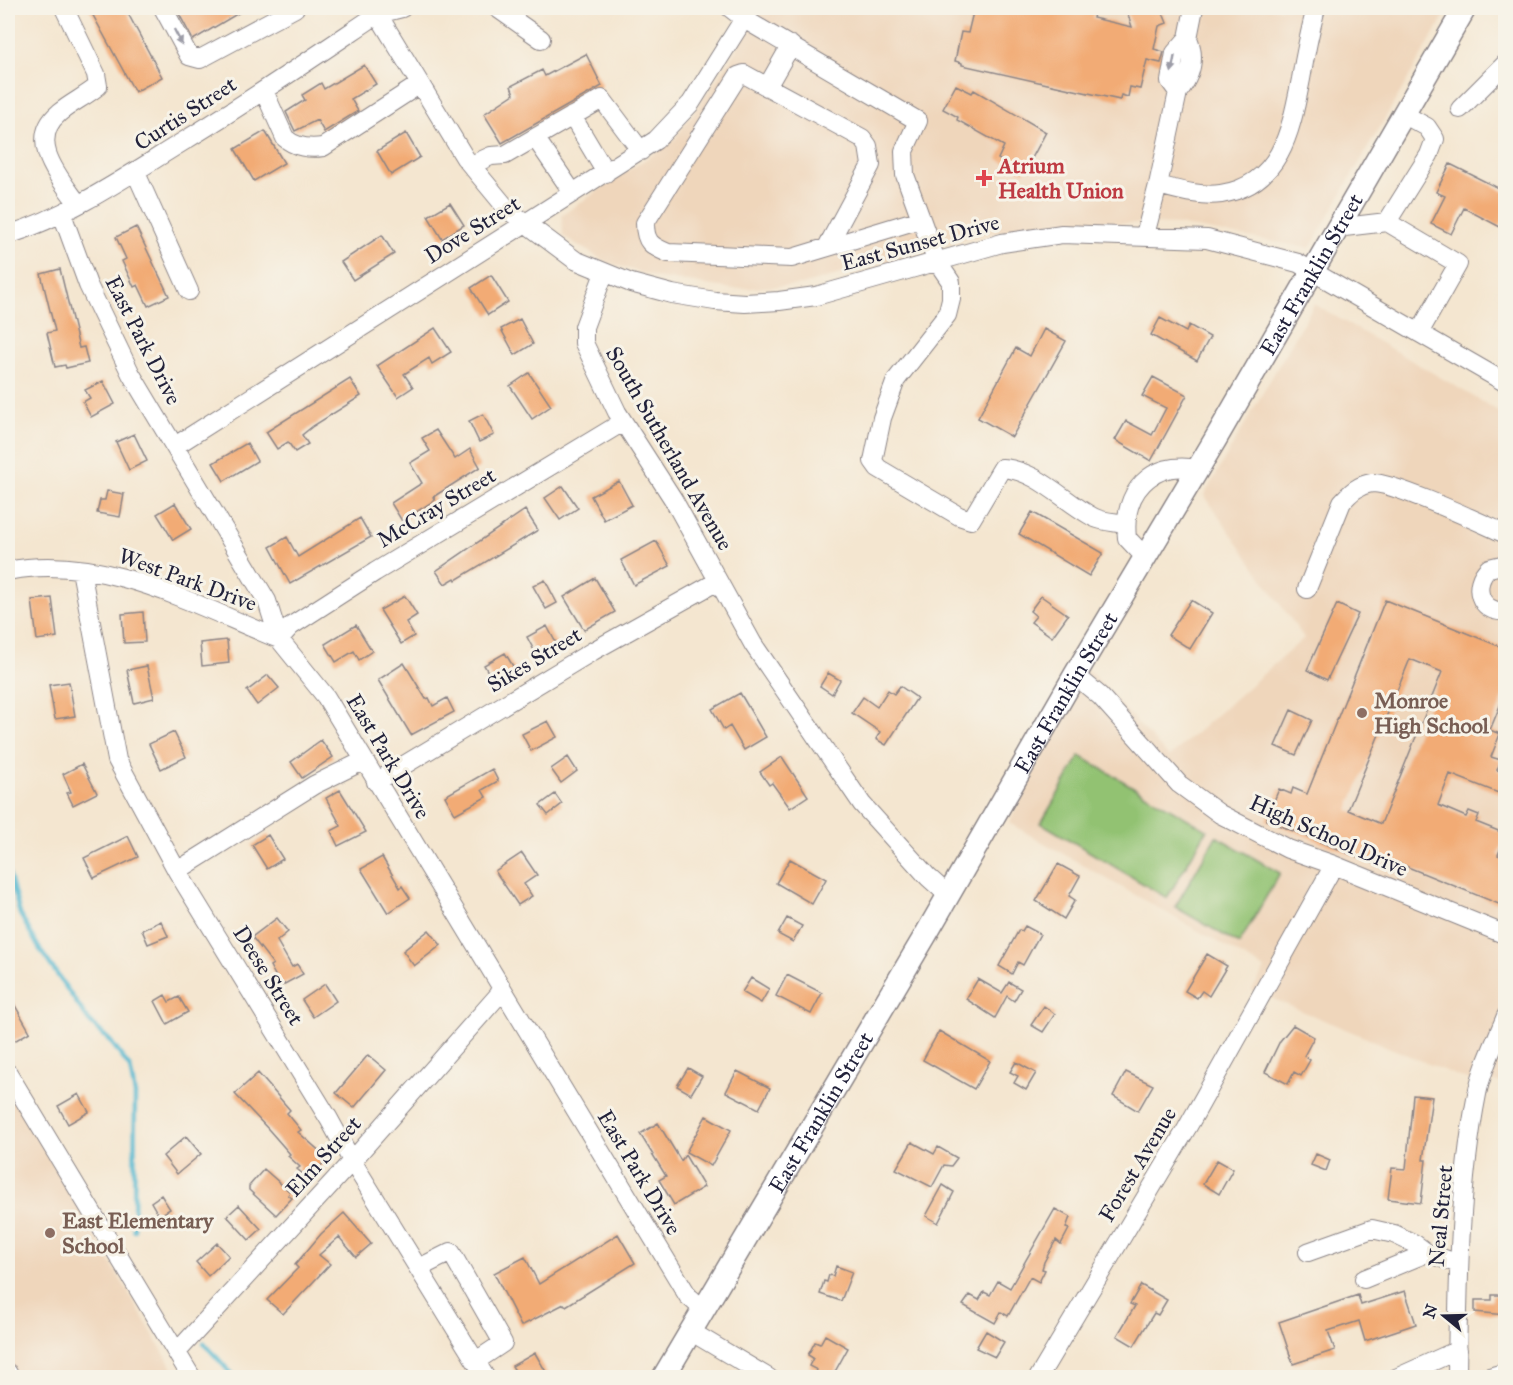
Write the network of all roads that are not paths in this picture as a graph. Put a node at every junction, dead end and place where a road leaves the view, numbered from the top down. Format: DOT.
graph roads {
  1 [pos="64,8"];
  2 [pos="163,8"];
  3 [pos="292,8"];
  4 [pos="402,8"];
  5 [pos="497,8"];
  6 [pos="1194,8"];
  7 [pos="1316,8"];
  8 [pos="1461,9"];
  9 [pos="376,10"];
  10 [pos="742,11"];
  11 [pos="541,39"];
  12 [pos="796,48"];
  13 [pos="1506,63"];
  14 [pos="420,84"];
  15 [pos="772,89"];
  16 [pos="264,91"];
  17 [pos="1461,109"];
  18 [pos="1403,114"];
  19 [pos="572,116"];
  20 [pos="536,139"];
  21 [pos="641,151"];
  22 [pos="471,165"];
  23 [pos="136,173"];
  24 [pos="606,173"];
  25 [pos="1158,185"];
  26 [pos="573,194"];
  27 [pos="78,204"];
  28 [pos="918,213"];
  29 [pos="62,214"];
  30 [pos="1387,222"];
  31 [pos="526,223"];
  32 [pos="1336,228"];
  33 [pos="8,236"];
  34 [pos="1145,236"];
  35 [pos="826,247"];
  36 [pos="936,260"];
  37 [pos="1311,270"];
  38 [pos="604,273"];
  39 [pos="189,291"];
  40 [pos="1419,333"];
  41 [pos="1506,384"];
  42 [pos="623,422"];
  43 [pos="175,446"];
  44 [pos="1197,469"];
  45 [pos="1125,524"];
  46 [pos="1506,534"];
  47 [pos="1144,557"];
  48 [pos="1506,564"];
  49 [pos="81,570"];
  50 [pos="8,571"];
  51 [pos="718,580"];
  52 [pos="1307,589"];
  53 [pos="1506,611"];
  54 [pos="279,639"];
  55 [pos="1075,675"];
  56 [pos="363,761"];
  57 [pos="376,782"];
  58 [pos="1334,865"];
  59 [pos="177,871"];
  60 [pos="948,895"];
  61 [pos="1506,935"];
  62 [pos="502,991"];
  63 [pos="1506,1016"];
  64 [pos="1497,1064"];
  65 [pos="8,1073"];
  66 [pos="351,1161"];
  67 [pos="1308,1252"];
  68 [pos="1427,1253"];
  69 [pos="1459,1264"];
  70 [pos="419,1268"];
  71 [pos="1364,1279"];
  72 [pos="703,1309"];
  73 [pos="690,1331"];
  74 [pos="1458,1350"];
  75 [pos="177,1352"];
  76 [pos="476,1361"];
  77 [pos="1506,1372"];
  78 [pos="8,1373"];
  79 [pos="10,1377"];
  80 [pos="192,1377"];
  81 [pos="486,1377"];
  82 [pos="663,1377"];
  83 [pos="769,1377"];
  84 [pos="1038,1377"];
  85 [pos="1396,1377"];
  86 [pos="1457,1377"];
  87 [pos="1486,1377"];
  1 -- 27 [label="street"];
  2 -- 3 [label="street, one-way"];
  4 -- 9 [label="street"];
  5 -- 11 [label="street"];
  6 -- 25 [label="street"];
  7 -- 25 [label="street"];
  8 -- 18 [label="main road, East Franklin Street"];
  9 -- 14 [label="street"];
  9 -- 16 [label="street, Curtis Street"];
  10 -- 12 [label="street"];
  10 -- 21 [label="street, Dove Street"];
  12 -- 15 [label="street"];
  12 -- 28 [label="street"];
  13 -- 17 [label="street"];
  14 -- 16 [label="street"];
  14 -- 22 [label="street"];
  15 -- 35 [label="street"];
  15 -- 35 [label="street"];
  16 -- 23 [label="street, Curtis Street"];
  18 -- 30 [label="street"];
  18 -- 32 [label="main road, East Franklin Street"];
  19 -- 20 [label="street"];
  19 -- 21 [label="street"];
  19 -- 24 [label="street"];
  20 -- 22 [label="street"];
  20 -- 26 [label="street"];
  21 -- 24 [label="street, Dove Street"];
  22 -- 31 [label="street"];
  23 -- 27 [label="street, Curtis Street"];
  23 -- 39 [label="street"];
  24 -- 26 [label="street, Dove Street"];
  25 -- 34 [label="street"];
  26 -- 31 [label="street, Dove Street"];
  27 -- 29 [label="street, Curtis Street"];
  28 -- 35 [label="street"];
  28 -- 36 [label="street"];
  29 -- 33 [label="street, Curtis Street"];
  29 -- 43 [label="street, East Park Drive"];
  30 -- 32 [label="street"];
  30 -- 40 [label="street"];
  31 -- 38 [label="street"];
  31 -- 43 [label="street, Dove Street"];
  32 -- 37 [label="main road, East Franklin Street"];
  34 -- 36 [label="street, East Sunset Drive"];
  34 -- 37 [label="street, East Sunset Drive"];
  36 -- 38 [label="street, East Sunset Drive"];
  36 -- 45 [label="street"];
  37 -- 40 [label="street, East Sunset Drive"];
  37 -- 44 [label="main road, East Franklin Street"];
  38 -- 42 [label="street, South Sutherland Avenue"];
  40 -- 41 [label="street, East Sunset Drive"];
  42 -- 51 [label="street, South Sutherland Avenue"];
  42 -- 54 [label="street, McCray Street"];
  43 -- 54 [label="street, East Park Drive"];
  44 -- 45 [label="street"];
  44 -- 47 [label="main road, East Franklin Street"];
  45 -- 47 [label="street"];
  46 -- 52 [label="street"];
  47 -- 55 [label="main road, East Franklin Street"];
  48 -- 53 [label="street"];
  49 -- 50 [label="street, West Park Drive"];
  49 -- 54 [label="street, West Park Drive"];
  49 -- 59 [label="street, Deese Street"];
  51 -- 57 [label="street, Sikes Street"];
  51 -- 60 [label="street, South Sutherland Avenue"];
  54 -- 56 [label="street, East Park Drive"];
  55 -- 58 [label="street, High School Drive"];
  55 -- 60 [label="main road, East Franklin Street"];
  56 -- 57 [label="street, East Park Drive"];
  56 -- 59 [label="street"];
  57 -- 62 [label="street, East Park Drive"];
  58 -- 61 [label="street, High School Drive"];
  58 -- 84 [label="street, Forest Avenue"];
  59 -- 66 [label="street, Deese Street"];
  60 -- 72 [label="main road, East Franklin Street"];
  62 -- 66 [label="street, Elm Street"];
  62 -- 72 [label="street, East Park Drive"];
  63 -- 64 [label="street, Neal Street"];
  64 -- 69 [label="street, Neal Street"];
  65 -- 75 [label="street"];
  66 -- 70 [label="street, Deese Street"];
  66 -- 75 [label="street, Elm Street"];
  67 -- 68 [label="street"];
  68 -- 69 [label="street"];
  68 -- 71 [label="street"];
  69 -- 74 [label="street, Neal Street"];
  70 -- 76 [label="street, Deese Street"];
  70 -- 76 [label="street"];
  72 -- 73 [label="main road, East Franklin Street"];
  73 -- 82 [label="main road, East Franklin Street"];
  73 -- 83 [label="street"];
  74 -- 85 [label="street"];
  74 -- 86 [label="street, Neal Street"];
  75 -- 80 [label="street"];
  76 -- 81 [label="street, Deese Street"];
  77 -- 87 [label="street"];
  78 -- 79 [label="street"];
}
